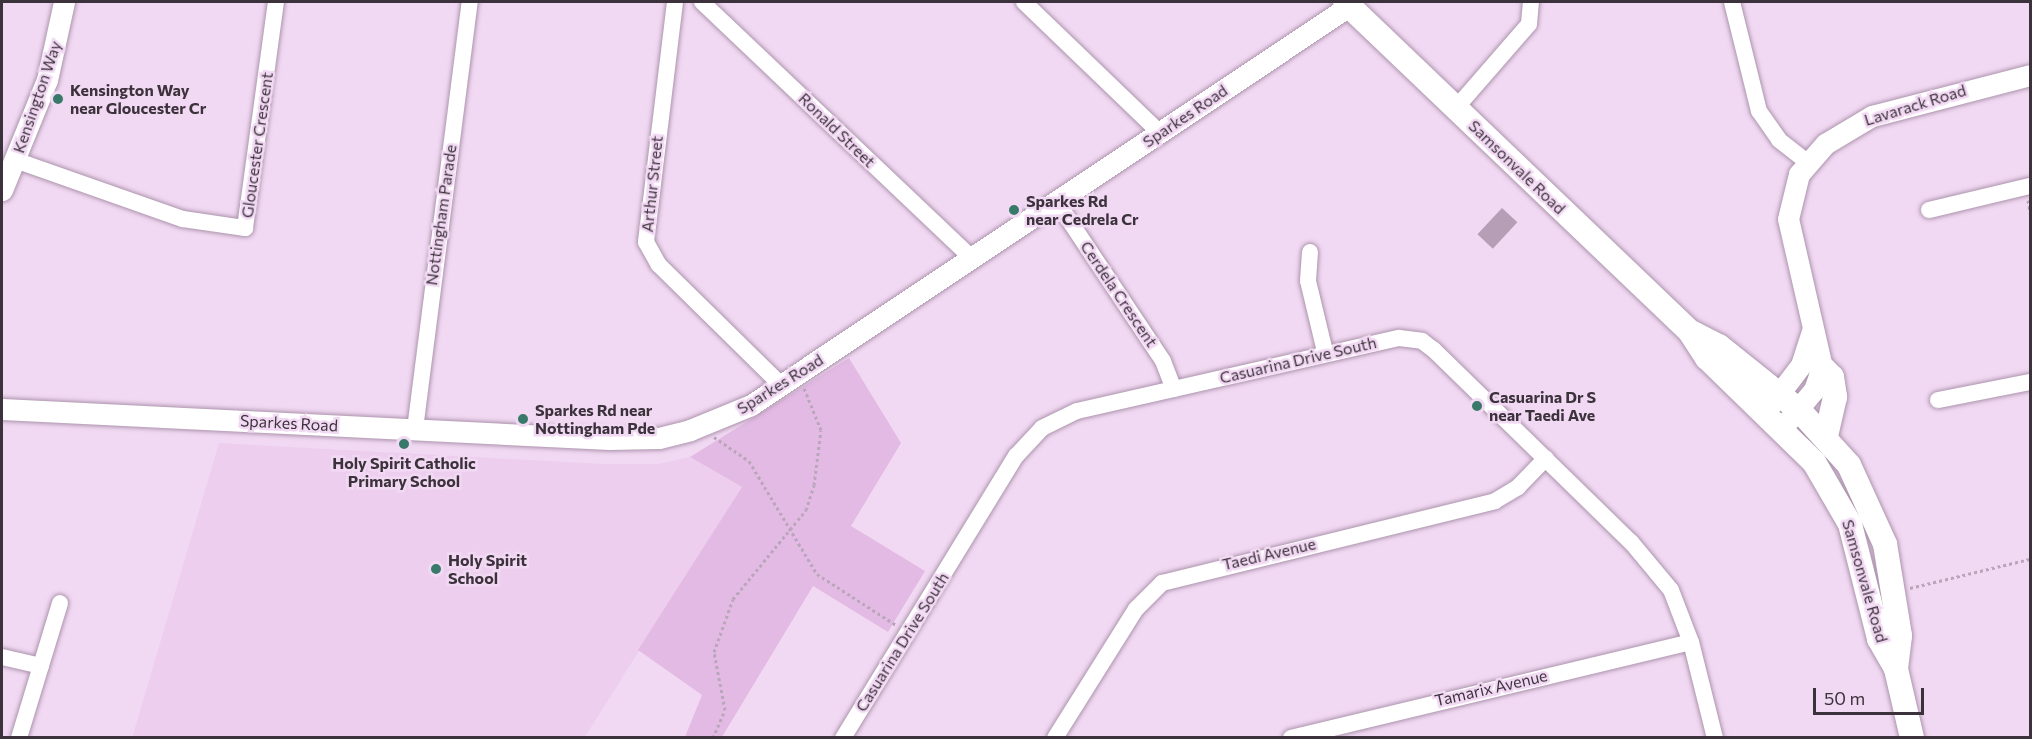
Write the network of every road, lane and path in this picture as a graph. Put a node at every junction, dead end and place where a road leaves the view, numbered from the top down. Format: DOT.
graph roads {
  1 [pos="64,2"];
  2 [pos="276,2"];
  3 [pos="470,2"];
  4 [pos="675,2"];
  5 [pos="702,2"];
  6 [pos="1024,2"];
  7 [pos="1531,2"];
  8 [pos="1732,2"];
  9 [pos="1347,4"];
  10 [pos="2031,75"];
  11 [pos="1456,108"];
  12 [pos="1160,132"];
  13 [pos="15,160"];
  14 [pos="1808,163"];
  15 [pos="2031,186"];
  16 [pos="2,190"];
  17 [pos="2031,197"];
  18 [pos="1057,202"];
  19 [pos="1929,210"];
  20 [pos="2031,213"];
  21 [pos="1310,252"];
  22 [pos="972,258"];
  23 [pos="1812,331"];
  24 [pos="1325,352"];
  25 [pos="1822,367"];
  26 [pos="789,380"];
  27 [pos="2031,382"];
  28 [pos="1174,389"];
  29 [pos="1938,400"];
  30 [pos="1772,403"];
  31 [pos="2,409"];
  32 [pos="1799,410"];
  33 [pos="709,424"];
  34 [pos="415,429"];
  35 [pos="1781,429"];
  36 [pos="1826,436"];
  37 [pos="1546,458"];
  38 [pos="792,525"];
  39 [pos="2031,559"];
  40 [pos="1893,591"];
  41 [pos="60,603"];
  42 [pos="908,633"];
  43 [pos="1691,642"];
  44 [pos="2,657"];
  45 [pos="41,666"];
  46 [pos="1896,669"];
  47 [pos="20,738"];
  48 [pos="713,738"];
  49 [pos="843,738"];
  50 [pos="1055,738"];
  51 [pos="1291,738"];
  52 [pos="1715,738"];
  53 [pos="1912,738"];
  1 -- 13 [label="street, Kensington Way"];
  2 -- 13 [label="street, Gloucester Crescent"];
  3 -- 34 [label="street, Nottingham Parade"];
  4 -- 26 [label="street, Arthur Street"];
  5 -- 22 [label="street, Ronald Street"];
  6 -- 12 [label="street"];
  7 -- 11 [label="street"];
  8 -- 14 [label="street"];
  9 -- 11 [label="main road, Samsonvale Road"];
  9 -- 12 [label="street, Sparkes Road"];
  10 -- 14 [label="street, Lavarack Road"];
  11 -- 30 [label="main road, Samsonvale Road"];
  12 -- 18 [label="street, Sparkes Road"];
  13 -- 16 [label="street, Kensington Way"];
  14 -- 23 [label="street, Lavarack Road"];
  15 -- 19 [label="street"];
  17 -- 20 [label="path"];
  18 -- 22 [label="street, Sparkes Road"];
  18 -- 28 [label="street, Cerdela Crescent"];
  21 -- 24 [label="street"];
  22 -- 26 [label="street, Sparkes Road"];
  23 -- 25 [label="street, Lavarack Road"];
  23 -- 30 [label="street"];
  24 -- 28 [label="street, Casuarina Drive South"];
  24 -- 37 [label="street, Casuarina Drive South"];
  25 -- 32 [label="street"];
  25 -- 36 [label="main road"];
  26 -- 33 [label="street, Sparkes Road"];
  26 -- 38 [label="path"];
  27 -- 29 [label="street"];
  28 -- 42 [label="street, Casuarina Drive South"];
  30 -- 32 [label="main road, Samsonvale Road"];
  30 -- 35 [label="main road, Samsonvale Road"];
  31 -- 34 [label="street, Sparkes Road"];
  32 -- 35 [label="street"];
  32 -- 36 [label="main road, Samsonvale Road"];
  33 -- 34 [label="street, Sparkes Road"];
  33 -- 38 [label="path"];
  35 -- 46 [label="main road, Samsonvale Road"];
  36 -- 40 [label="main road, Samsonvale Road"];
  37 -- 43 [label="street, Casuarina Drive South"];
  37 -- 50 [label="street, Taedi Avenue"];
  38 -- 42 [label="path"];
  38 -- 48 [label="path"];
  39 -- 40 [label="path"];
  40 -- 46 [label="main road, Samsonvale Road"];
  41 -- 45 [label="street"];
  42 -- 49 [label="street, Casuarina Drive South"];
  43 -- 51 [label="street, Tamarix Avenue"];
  43 -- 52 [label="street, Casuarina Drive South"];
  44 -- 45 [label="street"];
  45 -- 47 [label="street"];
  46 -- 53 [label="main road, Samsonvale Road"];
}
